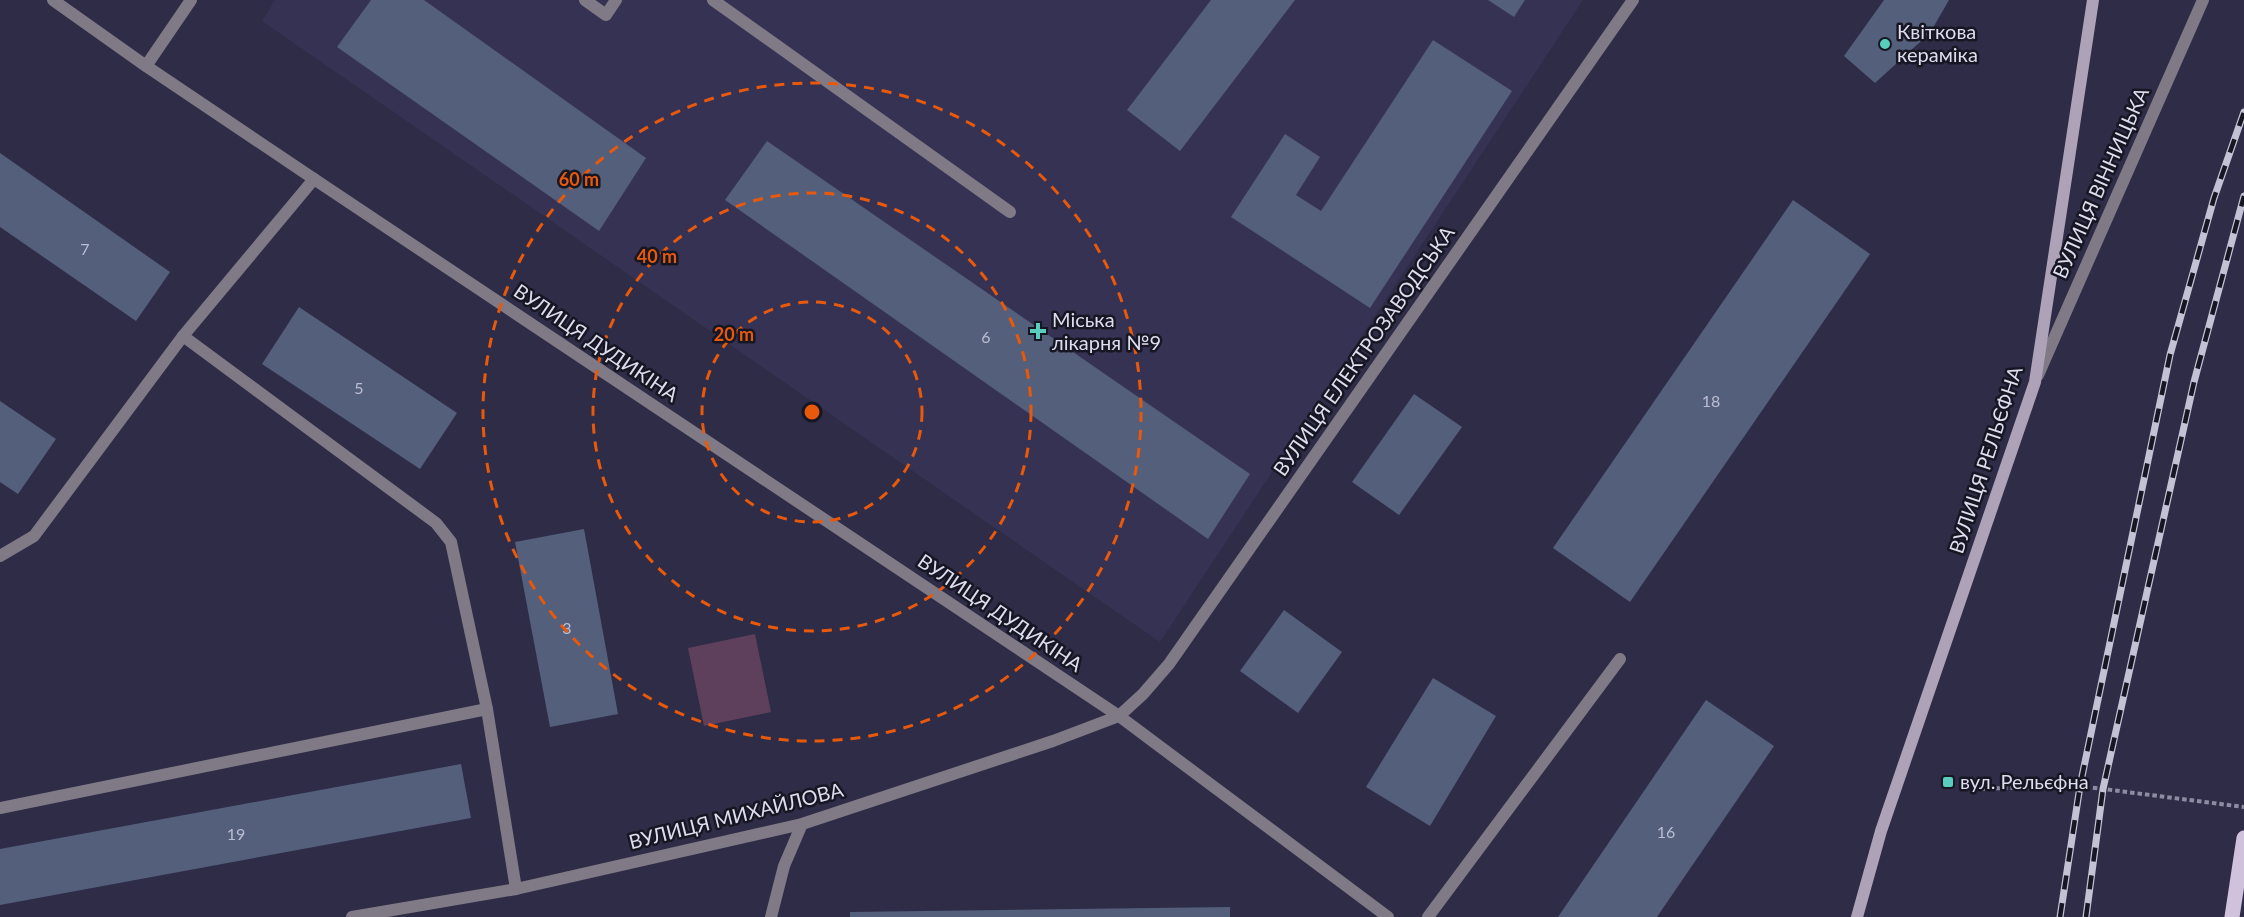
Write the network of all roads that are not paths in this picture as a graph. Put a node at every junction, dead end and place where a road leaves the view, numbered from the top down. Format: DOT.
graph roads {
  1 [pos="53,0"];
  2 [pos="191,0"];
  3 [pos="585,0"];
  4 [pos="616,0"];
  5 [pos="712,0"];
  6 [pos="1633,0"];
  7 [pos="2093,0"];
  8 [pos="2203,0"];
  9 [pos="146,66"];
  10 [pos="314,179"];
  11 [pos="1010,212"];
  12 [pos="183,336"];
  13 [pos="2035,382"];
  14 [pos="0,556"];
  15 [pos="1620,659"];
  16 [pos="487,709"];
  17 [pos="1119,716"];
  18 [pos="0,808"];
  19 [pos="802,824"];
  20 [pos="2244,838"];
  21 [pos="516,889"];
  22 [pos="352,917"];
  23 [pos="771,917"];
  24 [pos="1388,917"];
  25 [pos="1428,917"];
  26 [pos="1857,917"];
  27 [pos="2232,917"];
  1 -- 9 [label="street, ВУЛИЦЯ ДУДИКІНА"];
  2 -- 9 [label="street"];
  3 -- 4 [label="street"];
  5 -- 11 [label="street"];
  6 -- 17 [label="street, ВУЛИЦЯ ЕЛЕКТРОЗАВОДСЬКА"];
  7 -- 13 [label="street, ВУЛИЦЯ РЕЛЬЄФНА"];
  8 -- 13 [label="street, ВУЛИЦЯ ВІННИЦЬКА"];
  9 -- 10 [label="street, ВУЛИЦЯ ДУДИКІНА"];
  10 -- 12 [label="street"];
  10 -- 17 [label="street, ВУЛИЦЯ ДУДИКІНА"];
  12 -- 14 [label="street"];
  12 -- 16 [label="street"];
  13 -- 26 [label="street, ВУЛИЦЯ РЕЛЬЄФНА"];
  15 -- 25 [label="street"];
  16 -- 18 [label="street"];
  16 -- 21 [label="street"];
  17 -- 19 [label="street, ВУЛИЦЯ МИХАЙЛОВА"];
  17 -- 24 [label="street, ВУЛИЦЯ ДУДИКІНА"];
  19 -- 21 [label="street, ВУЛИЦЯ МИХАЙЛОВА"];
  19 -- 23 [label="street"];
  20 -- 27 [label="main road"];
  21 -- 22 [label="street, ВУЛИЦЯ МИХАЙЛОВА"];
}
